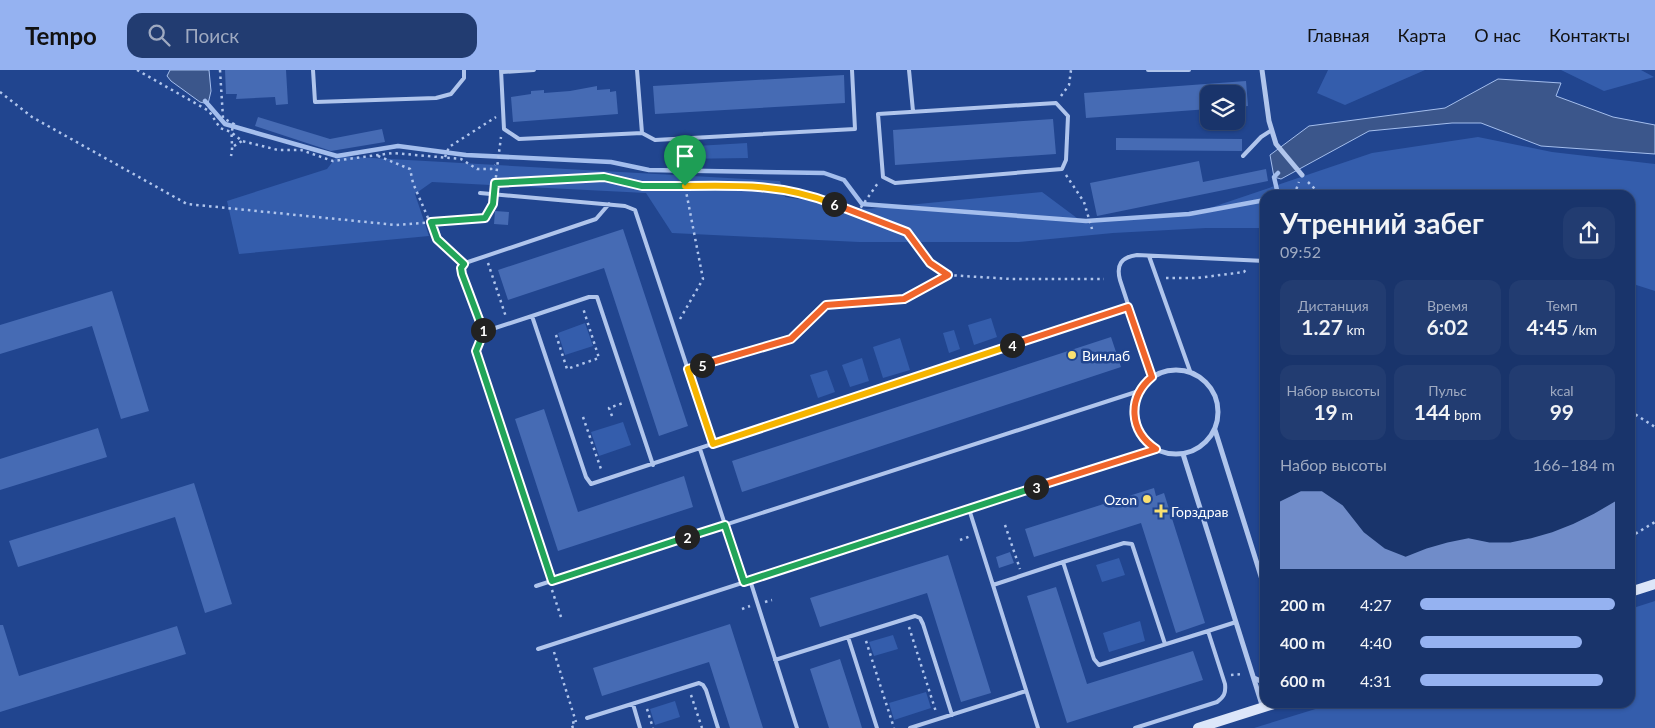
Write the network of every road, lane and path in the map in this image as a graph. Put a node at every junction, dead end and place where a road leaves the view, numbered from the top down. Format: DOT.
graph roads {
  1 [pos="137,70"];
  2 [pos="220,70"];
  3 [pos="313,70"];
  4 [pos="464,70"];
  5 [pos="534,70"];
  6 [pos="637,70"];
  7 [pos="852,70"];
  8 [pos="909,70"];
  9 [pos="1071,70"];
  10 [pos="1148,70"];
  11 [pos="1189,70"];
  12 [pos="1262,70"];
  13 [pos="502,71"];
  14 [pos="0,92"];
  15 [pos="1056,103"];
  16 [pos="913,111"];
  17 [pos="503,112"];
  18 [pos="1272,130"];
  19 [pos="231,132"];
  20 [pos="642,133"];
  21 [pos="689,138"];
  22 [pos="242,141"];
  23 [pos="498,145"];
  24 [pos="234,146"];
  25 [pos="378,155"];
  26 [pos="231,156"];
  27 [pos="1243,156"];
  28 [pos="444,158"];
  29 [pos="496,164"];
  30 [pos="1062,169"];
  31 [pos="1302,175"];
  32 [pos="882,177"];
  33 [pos="495,183"];
  34 [pos="685,186"];
  35 [pos="1296,190"];
  36 [pos="1316,190"];
  37 [pos="480,193"];
  38 [pos="494,194"];
  39 [pos="609,204"];
  40 [pos="857,213"];
  41 [pos="431,222"];
  42 [pos="1092,229"];
  43 [pos="485,256"];
  44 [pos="1149,256"];
  45 [pos="1255,260"];
  46 [pos="1260,260"];
  47 [pos="464,264"];
  48 [pos="948,275"];
  49 [pos="1157,278"];
  50 [pos="1104,279"];
  51 [pos="580,300"];
  52 [pos="1128,307"];
  53 [pos="532,316"];
  54 [pos="508,324"];
  55 [pos="675,329"];
  56 [pos="484,331"];
  57 [pos="556,335"];
  58 [pos="688,369"];
  59 [pos="1190,371"];
  60 [pos="1152,377"];
  61 [pos="1139,390"];
  62 [pos="632,400"];
  63 [pos="1635,414"];
  64 [pos="612,416"];
  65 [pos="584,417"];
  66 [pos="1655,427"];
  67 [pos="1215,430"];
  68 [pos="713,444"];
  69 [pos="700,449"];
  70 [pos="1156,449"];
  71 [pos="1183,454"];
  72 [pos="653,465"];
  73 [pos="605,481"];
  74 [pos="969,509"];
  75 [pos="1655,522"];
  76 [pos="725,525"];
  77 [pos="1006,525"];
  78 [pos="1635,535"];
  79 [pos="970,536"];
  80 [pos="960,540"];
  81 [pos="1064,562"];
  82 [pos="1260,573"];
  83 [pos="1022,576"];
  84 [pos="750,580"];
  85 [pos="551,581"];
  86 [pos="744,582"];
  87 [pos="1655,584"];
  88 [pos="993,585"];
  89 [pos="536,586"];
  90 [pos="1635,590"];
  91 [pos="772,600"];
  92 [pos="765,602"];
  93 [pos="751,606"];
  94 [pos="742,609"];
  95 [pos="561,617"];
  96 [pos="906,618"];
  97 [pos="1236,622"];
  98 [pos="1208,631"];
  99 [pos="864,632"];
  100 [pos="848,637"];
  101 [pos="552,644"];
  102 [pos="1165,644"];
  103 [pos="538,649"];
  104 [pos="775,660"];
  105 [pos="1245,674"];
  106 [pos="1230,675"];
  107 [pos="1254,678"];
  108 [pos="1260,681"];
  109 [pos="688,686"];
  110 [pos="1026,691"];
  111 [pos="1260,698"];
  112 [pos="644,700"];
  113 [pos="633,704"];
  114 [pos="1263,708"];
  115 [pos="952,715"];
  116 [pos="587,718"];
  117 [pos="938,719"];
  118 [pos="576,722"];
  119 [pos="573,728"];
  120 [pos="640,728"];
  121 [pos="653,728"];
  122 [pos="702,728"];
  123 [pos="718,728"];
  124 [pos="797,728"];
  125 [pos="877,728"];
  126 [pos="894,728"];
  127 [pos="910,728"];
  128 [pos="1038,728"];
  129 [pos="1135,728"];
  130 [pos="1198,728"];
  1 -- 19 [label="path"];
  2 -- 19 [label="path"];
  3 -- 4 [label="lane"];
  5 -- 13 [label="lane"];
  6 -- 20 [label="lane"];
  7 -- 21 [label="lane"];
  8 -- 16 [label="lane"];
  9 -- 15 [label="path"];
  10 -- 11 [label="lane"];
  12 -- 18 [label="street"];
  13 -- 17 [label="lane"];
  14 -- 41 [label="path"];
  15 -- 16 [label="lane"];
  15 -- 30 [label="lane"];
  16 -- 32 [label="lane"];
  17 -- 20 [label="lane"];
  17 -- 28 [label="path"];
  18 -- 27 [label="lane"];
  18 -- 31 [label="street"];
  19 -- 22 [label="path"];
  19 -- 24 [label="path"];
  20 -- 21 [label="lane"];
  21 -- 34 [label="path"];
  22 -- 24 [label="path"];
  22 -- 25 [label="path"];
  23 -- 29 [label="path"];
  24 -- 26 [label="path"];
  25 -- 28 [label="path"];
  25 -- 41 [label="path"];
  28 -- 29 [label="path"];
  29 -- 33 [label="path"];
  30 -- 32 [label="lane"];
  30 -- 42 [label="path"];
  31 -- 35 [label="path"];
  31 -- 36 [label="path"];
  32 -- 40 [label="path"];
  33 -- 34 [label="path"];
  33 -- 38 [label="path"];
  34 -- 40 [label="path"];
  34 -- 55 [label="path"];
  37 -- 38 [label="lane"];
  38 -- 39 [label="lane"];
  38 -- 41 [label="path"];
  39 -- 43 [label="lane"];
  39 -- 55 [label="lane"];
  40 -- 48 [label="path"];
  41 -- 47 [label="path"];
  43 -- 47 [label="lane"];
  43 -- 54 [label="path"];
  44 -- 45 [label="lane"];
  44 -- 49 [label="lane"];
  44 -- 52 [label="lane"];
  45 -- 46 [label="lane"];
  45 -- 49 [label="path"];
  47 -- 56 [label="lane"];
  48 -- 50 [label="path"];
  48 -- 58 [label="path"];
  49 -- 59 [label="lane"];
  51 -- 53 [label="lane"];
  51 -- 57 [label="path"];
  51 -- 62 [label="lane"];
  52 -- 60 [label="lane"];
  52 -- 68 [label="lane"];
  53 -- 54 [label="lane"];
  53 -- 73 [label="lane"];
  54 -- 56 [label="lane"];
  55 -- 58 [label="lane"];
  56 -- 85 [label="path"];
  58 -- 68 [label="lane"];
  59 -- 60 [label="street"];
  59 -- 67 [label="street"];
  60 -- 61 [label="street"];
  61 -- 70 [label="street"];
  61 -- 76 [label="lane"];
  62 -- 64 [label="path"];
  62 -- 72 [label="lane"];
  63 -- 66 [label="path"];
  65 -- 73 [label="path"];
  67 -- 71 [label="street"];
  67 -- 82 [label="street"];
  68 -- 69 [label="lane"];
  69 -- 72 [label="lane"];
  69 -- 76 [label="lane"];
  70 -- 71 [label="street"];
  70 -- 74 [label="lane"];
  71 -- 97 [label="street"];
  72 -- 73 [label="lane"];
  74 -- 84 [label="lane"];
  74 -- 88 [label="lane"];
  75 -- 78 [label="path"];
  76 -- 85 [label="lane"];
  76 -- 86 [label="lane"];
  77 -- 83 [label="path"];
  79 -- 80 [label="path"];
  81 -- 83 [label="lane"];
  81 -- 102 [label="lane"];
  81 -- 102 [label="lane"];
  83 -- 88 [label="lane"];
  84 -- 86 [label="lane"];
  84 -- 104 [label="lane"];
  85 -- 89 [label="lane"];
  85 -- 95 [label="path"];
  86 -- 101 [label="lane"];
  87 -- 90 [label="main road"];
  88 -- 110 [label="lane"];
  91 -- 92 [label="path"];
  93 -- 94 [label="path"];
  96 -- 99 [label="lane"];
  96 -- 115 [label="lane"];
  96 -- 117 [label="path"];
  97 -- 98 [label="lane"];
  97 -- 107 [label="street"];
  98 -- 102 [label="lane"];
  98 -- 129 [label="lane"];
  99 -- 100 [label="lane"];
  99 -- 126 [label="path"];
  100 -- 104 [label="lane"];
  100 -- 125 [label="lane"];
  101 -- 103 [label="lane"];
  101 -- 118 [label="path"];
  104 -- 124 [label="lane"];
  105 -- 106 [label="path"];
  107 -- 108 [label="street"];
  107 -- 111 [label="street"];
  109 -- 112 [label="lane"];
  109 -- 122 [label="path"];
  109 -- 123 [label="lane"];
  110 -- 115 [label="lane"];
  110 -- 128 [label="lane"];
  112 -- 113 [label="lane"];
  112 -- 121 [label="path"];
  113 -- 116 [label="lane"];
  113 -- 120 [label="lane"];
  114 -- 130 [label="main road"];
  115 -- 117 [label="lane"];
  116 -- 118 [label="path"];
  117 -- 127 [label="lane"];
  118 -- 119 [label="path"];
}
